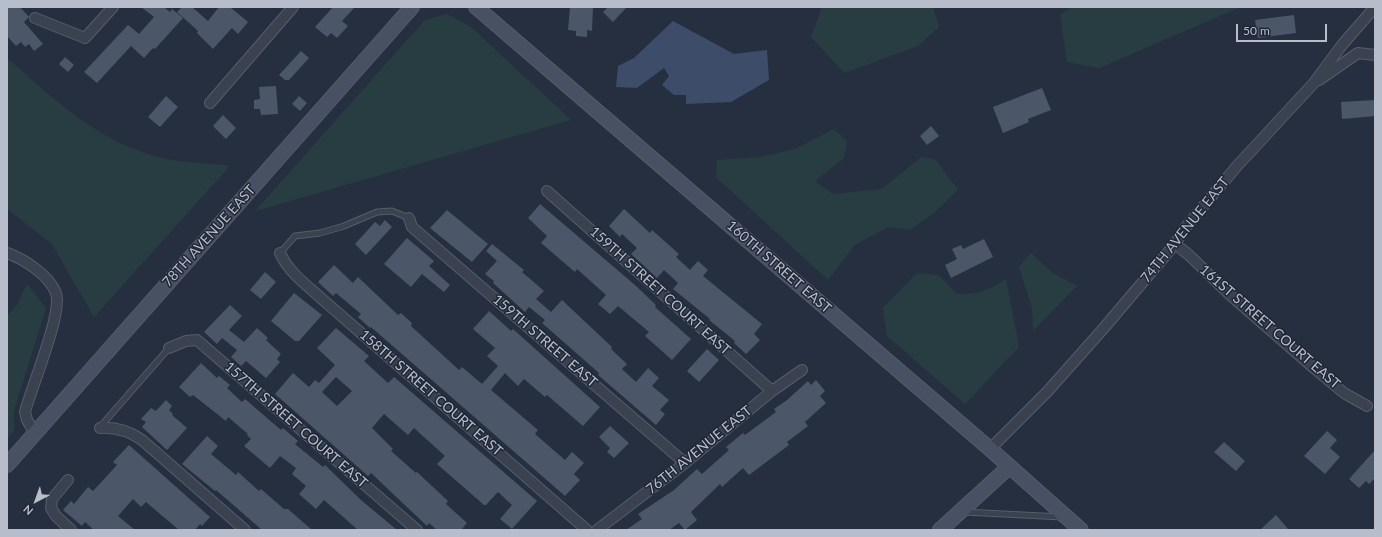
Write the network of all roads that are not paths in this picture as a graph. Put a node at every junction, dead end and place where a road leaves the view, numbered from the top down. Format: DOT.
graph roads {
  1 [pos="113,7"];
  2 [pos="292,7"];
  3 [pos="412,7"];
  4 [pos="476,7"];
  5 [pos="1375,7"];
  6 [pos="35,18"];
  7 [pos="1375,55"];
  8 [pos="1313,84"];
  9 [pos="210,104"];
  10 [pos="547,191"];
  11 [pos="409,218"];
  12 [pos="1175,244"];
  13 [pos="7,253"];
  14 [pos="280,253"];
  15 [pos="169,348"];
  16 [pos="802,370"];
  17 [pos="772,391"];
  18 [pos="1367,406"];
  19 [pos="100,428"];
  20 [pos="34,434"];
  21 [pos="990,449"];
  22 [pos="685,463"];
  23 [pos="7,465"];
  24 [pos="1009,467"];
  25 [pos="68,480"];
  26 [pos="961,511"];
  27 [pos="1067,518"];
  28 [pos="71,530"];
  29 [pos="244,530"];
  30 [pos="417,530"];
  31 [pos="587,530"];
  32 [pos="597,530"];
  33 [pos="940,530"];
  34 [pos="1081,530"];
  1 -- 6 [label="street"];
  2 -- 9 [label="street"];
  3 -- 20 [label="main road, 78TH AVENUE EAST"];
  4 -- 21 [label="main road, 160TH STREET EAST"];
  5 -- 8 [label="street, 74TH AVENUE EAST"];
  7 -- 8 [label="street"];
  8 -- 12 [label="street, 74TH AVENUE EAST"];
  10 -- 17 [label="street, 159TH STREET COURT EAST"];
  11 -- 14 [label="lane"];
  11 -- 22 [label="street, 159TH STREET EAST"];
  12 -- 18 [label="street, 161ST STREET COURT EAST"];
  12 -- 21 [label="street, 74TH AVENUE EAST"];
  13 -- 20 [label="street"];
  14 -- 31 [label="street, 158TH STREET COURT EAST"];
  15 -- 19 [label="lane"];
  15 -- 30 [label="street, 157TH STREET COURT EAST"];
  16 -- 17 [label="street, 76TH AVENUE EAST"];
  17 -- 22 [label="street, 76TH AVENUE EAST"];
  19 -- 29 [label="street"];
  20 -- 23 [label="main road, 78TH AVENUE EAST"];
  21 -- 24 [label="main road, 160TH STREET EAST"];
  22 -- 32 [label="street, 76TH AVENUE EAST"];
  24 -- 26 [label="main road"];
  24 -- 27 [label="main road, 160TH STREET EAST"];
  25 -- 28 [label="street"];
  26 -- 27 [label="lane"];
  26 -- 33 [label="main road"];
  27 -- 34 [label="main road, 160TH STREET EAST"];
}
